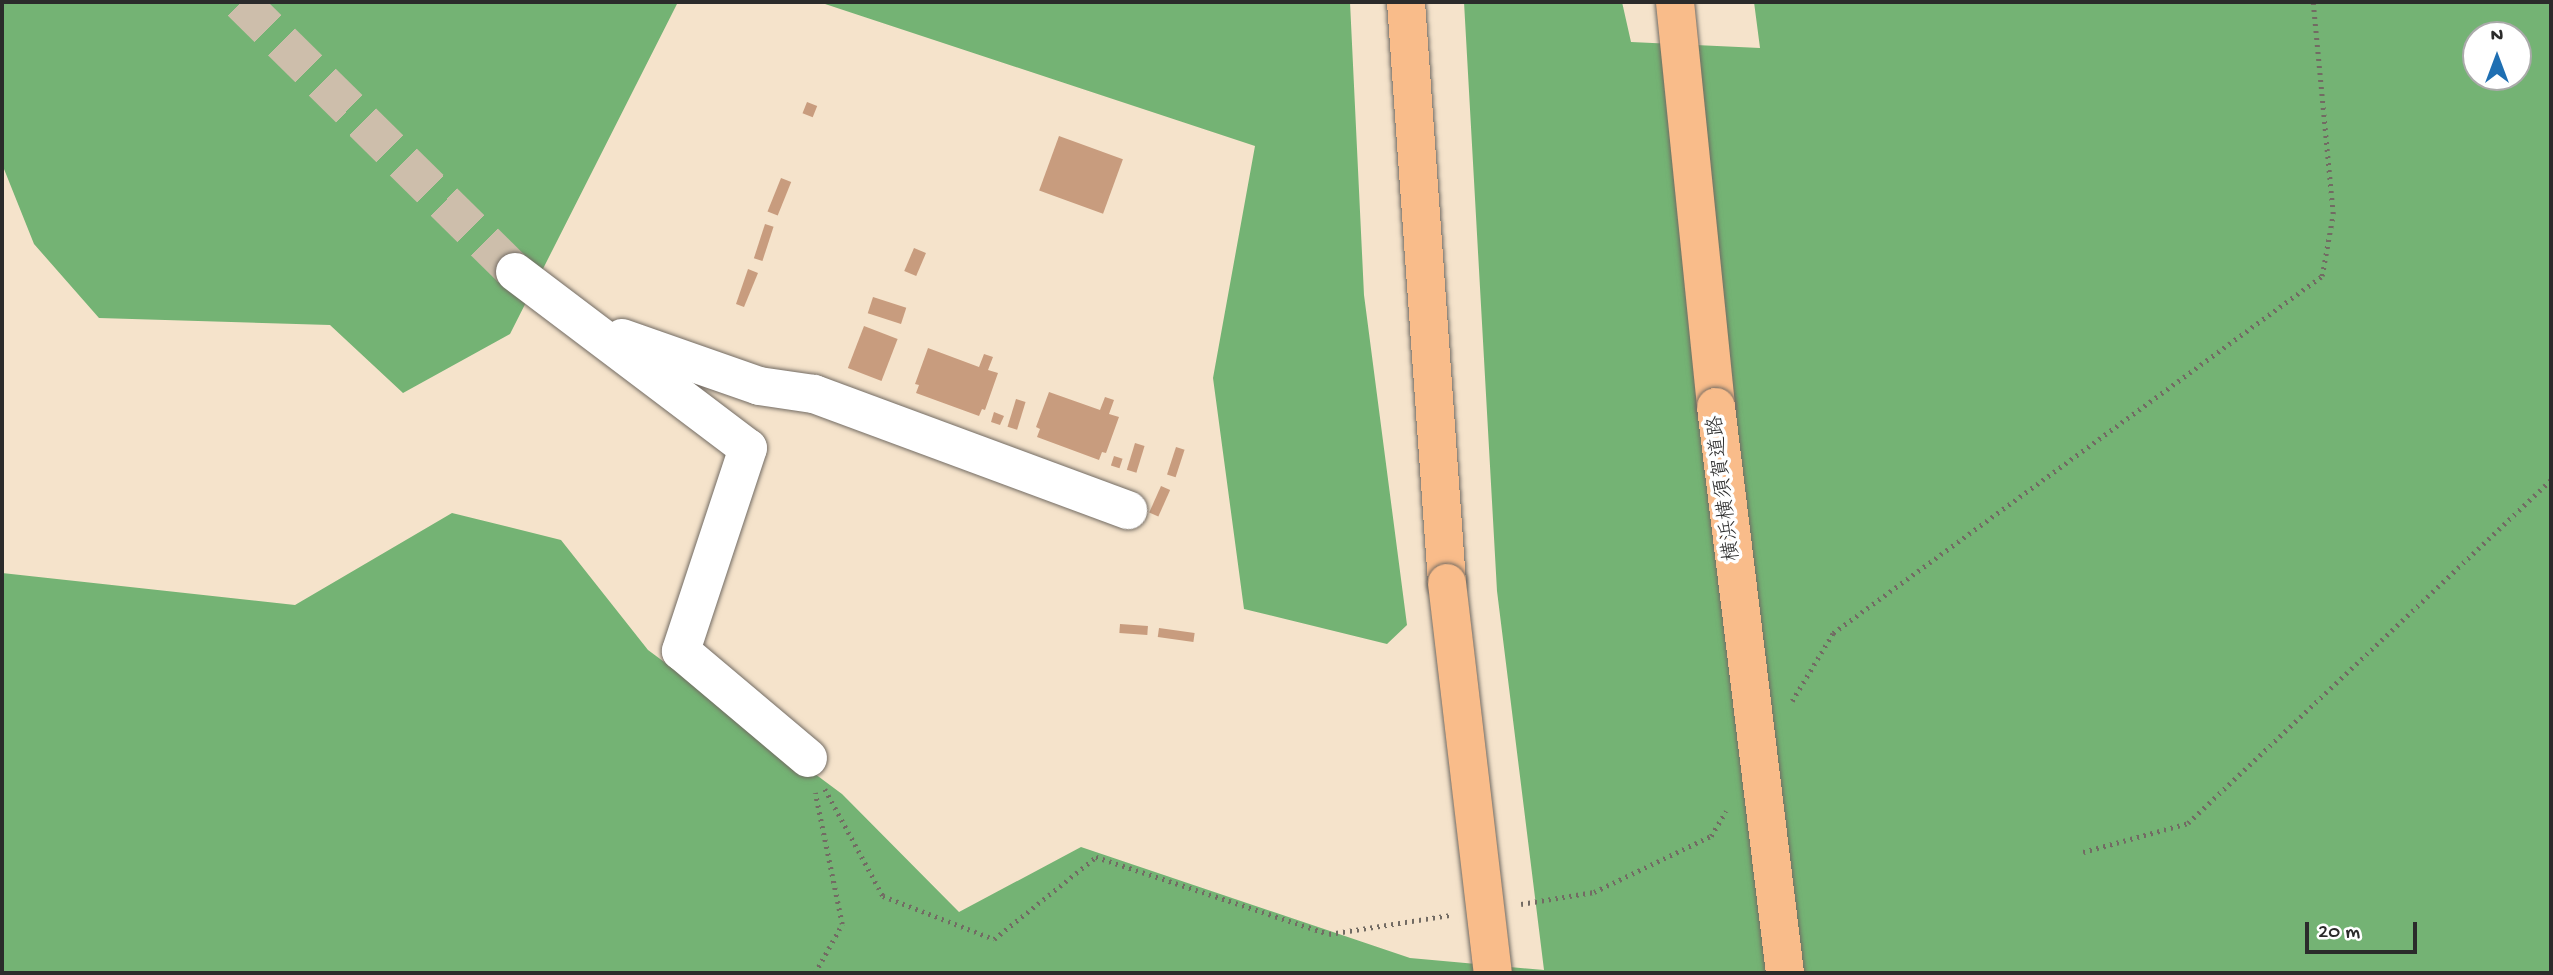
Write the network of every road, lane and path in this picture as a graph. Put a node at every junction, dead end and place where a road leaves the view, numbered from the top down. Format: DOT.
graph roads {
  1 [pos="1406,2"];
  2 [pos="1675,2"];
  3 [pos="2313,2"];
  4 [pos="515,272"];
  5 [pos="590,327"];
  6 [pos="2551,480"];
  7 [pos="1128,510"];
  8 [pos="1790,705"];
  9 [pos="808,758"];
  10 [pos="1733,800"];
  11 [pos="2083,852"];
  12 [pos="1514,905"];
  13 [pos="1462,913"];
  14 [pos="815,973"];
  15 [pos="1493,973"];
  16 [pos="1785,973"];
  1 -- 15 [label="highway, bridge"];
  2 -- 16 [label="highway, 横浜横須賀道路, bridge"];
  3 -- 8 [label="path"];
  4 -- 5 [label="lane"];
  5 -- 7 [label="lane"];
  5 -- 9 [label="lane"];
  6 -- 11 [label="path"];
  9 -- 13 [label="path"];
  9 -- 14 [label="path"];
  10 -- 12 [label="path"];
}
